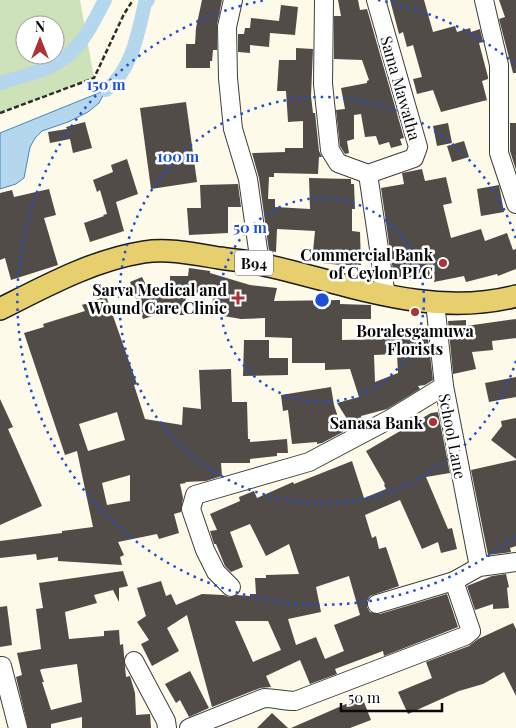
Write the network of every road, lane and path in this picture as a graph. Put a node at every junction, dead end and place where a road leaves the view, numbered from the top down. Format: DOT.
graph roads {
  1 [pos="133,0"];
  2 [pos="233,0"];
  3 [pos="376,0"];
  4 [pos="484,0"];
  5 [pos="324,1"];
  6 [pos="0,113"];
  7 [pos="368,174"];
  8 [pos="516,204"];
  9 [pos="260,264"];
  10 [pos="386,296"];
  11 [pos="516,296"];
  12 [pos="435,302"];
  13 [pos="0,309"];
  14 [pos="444,386"];
  15 [pos="515,566"];
  16 [pos="479,568"];
  17 [pos="454,581"];
  18 [pos="231,587"];
  19 [pos="376,604"];
  20 [pos="134,662"];
  21 [pos="0,666"];
  22 [pos="18,728"];
  23 [pos="167,728"];
  24 [pos="188,728"];
  1 -- 6 [label="path"];
  2 -- 9 [label="street"];
  3 -- 7 [label="street, Sama Mawatha"];
  4 -- 8 [label="street"];
  5 -- 7 [label="street"];
  7 -- 10 [label="street"];
  9 -- 10 [label="main road, B94"];
  9 -- 13 [label="main road, B94"];
  10 -- 12 [label="main road, B94"];
  11 -- 12 [label="main road, B94"];
  12 -- 14 [label="street, School Lane"];
  14 -- 16 [label="street, School Lane"];
  14 -- 18 [label="street"];
  15 -- 16 [label="street"];
  16 -- 17 [label="street"];
  17 -- 19 [label="street"];
  17 -- 24 [label="street"];
  20 -- 23 [label="street"];
  21 -- 22 [label="street"];
}
